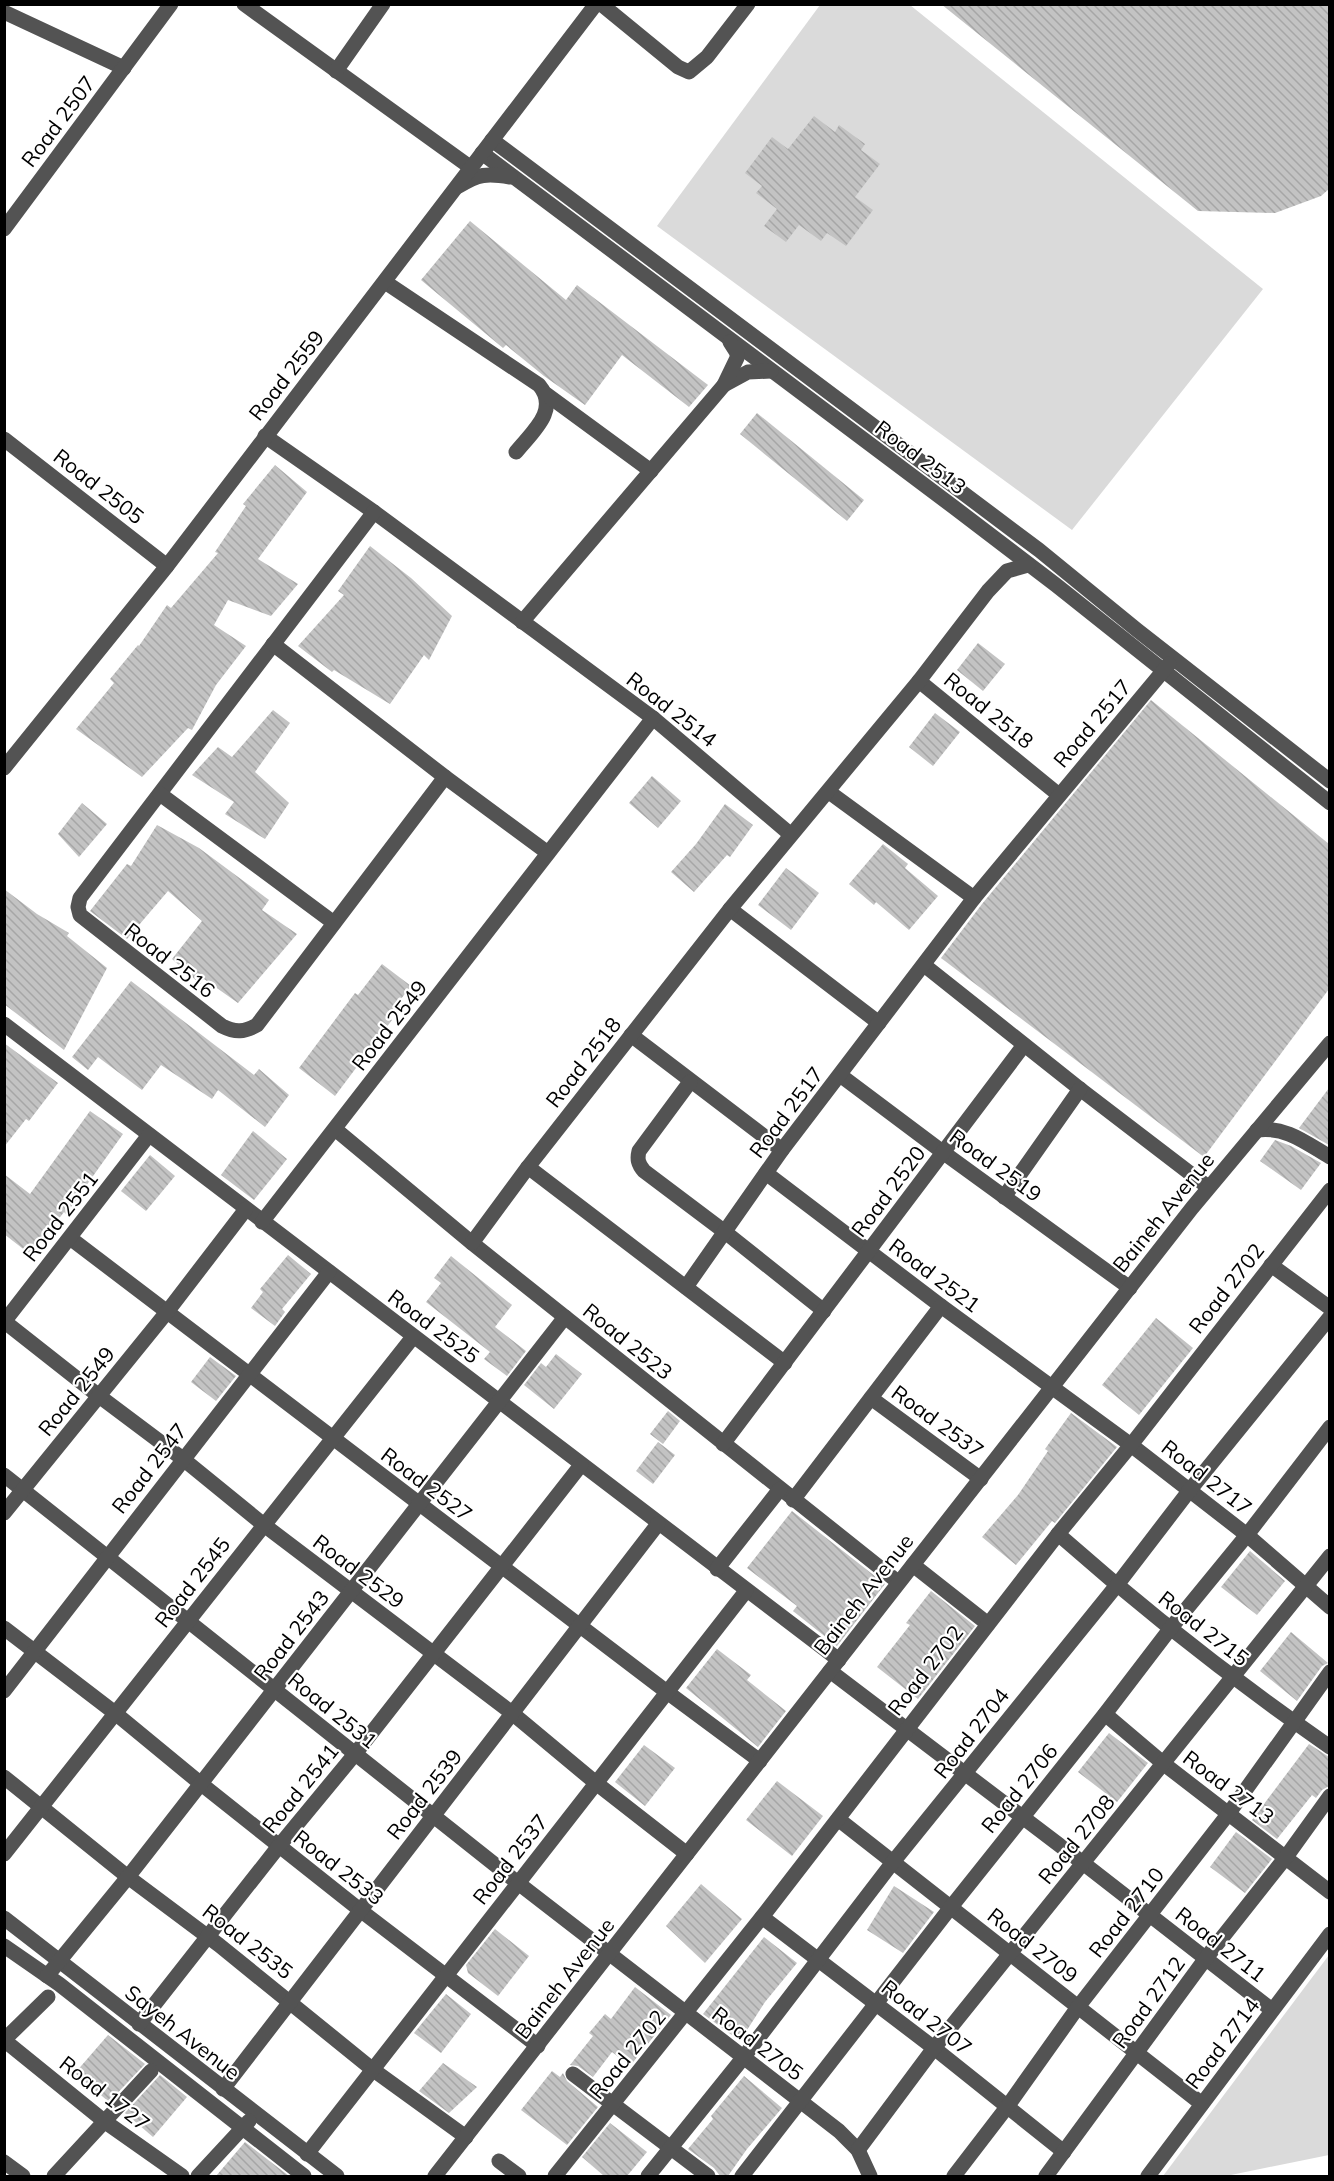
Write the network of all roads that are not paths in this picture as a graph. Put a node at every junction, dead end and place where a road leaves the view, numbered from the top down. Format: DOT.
graph roads {
  1 [pos="171,4"];
  2 [pos="244,4"];
  3 [pos="383,4"];
  4 [pos="596,4"];
  5 [pos="601,4"];
  6 [pos="748,4"];
  7 [pos="4,12"];
  8 [pos="124,68"];
  9 [pos="336,71"];
  10 [pos="509,116"];
  11 [pos="492,140"];
  12 [pos="482,153"];
  13 [pos="523,164"];
  14 [pos="470,167"];
  15 [pos="512,177"];
  16 [pos="452,191"];
  17 [pos="4,229"];
  18 [pos="385,282"];
  19 [pos="728,338"];
  20 [pos="761,342"];
  21 [pos="751,356"];
  22 [pos="771,371"];
  23 [pos="724,385"];
  24 [pos="546,394"];
  25 [pos="265,436"];
  26 [pos="4,439"];
  27 [pos="516,452"];
  28 [pos="651,471"];
  29 [pos="374,512"];
  30 [pos="1028,565"];
  31 [pos="167,566"];
  32 [pos="522,622"];
  33 [pos="273,644"];
  34 [pos="1173,658"];
  35 [pos="1162,671"];
  36 [pos="920,681"];
  37 [pos="653,718"];
  38 [pos="4,768"];
  39 [pos="445,777"];
  40 [pos="1329,781"];
  41 [pos="829,792"];
  42 [pos="160,794"];
  43 [pos="1059,795"];
  44 [pos="1329,803"];
  45 [pos="790,834"];
  46 [pos="548,853"];
  47 [pos="974,898"];
  48 [pos="730,909"];
  49 [pos="334,923"];
  50 [pos="924,964"];
  51 [pos="879,1023"];
  52 [pos="4,1024"];
  53 [pos="631,1035"];
  54 [pos="1329,1042"];
  55 [pos="1024,1045"];
  56 [pos="840,1075"];
  57 [pos="690,1082"];
  58 [pos="1080,1089"];
  59 [pos="334,1129"];
  60 [pos="1257,1130"];
  61 [pos="149,1135"];
  62 [pos="782,1150"];
  63 [pos="944,1153"];
  64 [pos="1329,1157"];
  65 [pos="528,1167"];
  66 [pos="766,1173"];
  67 [pos="1208,1187"];
  68 [pos="1329,1190"];
  69 [pos="1004,1197"];
  70 [pos="246,1209"];
  71 [pos="262,1222"];
  72 [pos="725,1232"];
  73 [pos="70,1238"];
  74 [pos="472,1243"];
  75 [pos="869,1251"];
  76 [pos="1271,1265"];
  77 [pos="329,1272"];
  78 [pos="686,1287"];
  79 [pos="1130,1288"];
  80 [pos="941,1306"];
  81 [pos="1329,1308"];
  82 [pos="824,1311"];
  83 [pos="167,1312"];
  84 [pos="566,1317"];
  85 [pos="1329,1317"];
  86 [pos="5,1322"];
  87 [pos="413,1336"];
  88 [pos="785,1363"];
  89 [pos="249,1375"];
  90 [pos="1052,1387"];
  91 [pos="99,1396"];
  92 [pos="871,1398"];
  93 [pos="500,1403"];
  94 [pos="1327,1436"];
  95 [pos="333,1438"];
  96 [pos="723,1444"];
  97 [pos="1131,1445"];
  98 [pos="183,1459"];
  99 [pos="581,1465"];
  100 [pos="4,1475"];
  101 [pos="981,1479"];
  102 [pos="780,1489"];
  103 [pos="24,1490"];
  104 [pos="1189,1491"];
  105 [pos="793,1500"];
  106 [pos="420,1505"];
  107 [pos="4,1513"];
  108 [pos="658,1524"];
  109 [pos="264,1525"];
  110 [pos="1058,1534"];
  111 [pos="1247,1536"];
  112 [pos="107,1556"];
  113 [pos="1329,1556"];
  114 [pos="913,1565"];
  115 [pos="502,1567"];
  116 [pos="717,1569"];
  117 [pos="898,1582"];
  118 [pos="1117,1586"];
  119 [pos="1305,1587"];
  120 [pos="352,1591"];
  121 [pos="746,1591"];
  122 [pos="1329,1607"];
  123 [pos="188,1621"];
  124 [pos="988,1624"];
  125 [pos="580,1626"];
  126 [pos="4,1628"];
  127 [pos="1170,1629"];
  128 [pos="34,1652"];
  129 [pos="433,1654"];
  130 [pos="834,1666"];
  131 [pos="1329,1672"];
  132 [pos="1232,1677"];
  133 [pos="274,1690"];
  134 [pos="4,1691"];
  135 [pos="667,1692"];
  136 [pos="115,1713"];
  137 [pos="512,1713"];
  138 [pos="1105,1714"];
  139 [pos="1293,1723"];
  140 [pos="907,1728"];
  141 [pos="1329,1747"];
  142 [pos="355,1754"];
  143 [pos="760,1761"];
  144 [pos="1164,1764"];
  145 [pos="966,1774"];
  146 [pos="4,1777"];
  147 [pos="596,1783"];
  148 [pos="200,1784"];
  149 [pos="1329,1796"];
  150 [pos="42,1806"];
  151 [pos="1229,1813"];
  152 [pos="433,1816"];
  153 [pos="1023,1818"];
  154 [pos="838,1819"];
  155 [pos="279,1846"];
  156 [pos="4,1854"];
  157 [pos="687,1854"];
  158 [pos="1286,1857"];
  159 [pos="893,1862"];
  160 [pos="1083,1863"];
  161 [pos="128,1877"];
  162 [pos="518,1883"];
  163 [pos="1329,1892"];
  164 [pos="951,1907"];
  165 [pos="360,1910"];
  166 [pos="1150,1916"];
  167 [pos="762,1917"];
  168 [pos="4,1918"];
  169 [pos="1329,1934"];
  170 [pos="208,1936"];
  171 [pos="4,1946"];
  172 [pos="1011,1953"];
  173 [pos="609,1954"];
  174 [pos="1206,1958"];
  175 [pos="818,1960"];
  176 [pos="59,1961"];
  177 [pos="47,1976"];
  178 [pos="445,1976"];
  179 [pos="48,1997"];
  180 [pos="290,2002"];
  181 [pos="877,2005"];
  182 [pos="1078,2007"];
  183 [pos="1272,2010"];
  184 [pos="685,2014"];
  185 [pos="139,2024"];
  186 [pos="4,2040"];
  187 [pos="538,2046"];
  188 [pos="934,2048"];
  189 [pos="1137,2052"];
  190 [pos="743,2058"];
  191 [pos="372,2069"];
  192 [pos="151,2071"];
  193 [pos="573,2074"];
  194 [pos="223,2089"];
  195 [pos="800,2101"];
  196 [pos="1203,2104"];
  197 [pos="613,2105"];
  198 [pos="1007,2107"];
  199 [pos="255,2114"];
  200 [pos="104,2121"];
  201 [pos="243,2129"];
  202 [pos="466,2137"];
  203 [pos="670,2148"];
  204 [pos="858,2150"];
  205 [pos="1064,2152"];
  206 [pos="307,2154"];
  207 [pos="499,2161"];
  208 [pos="4,2162"];
  209 [pos="23,2176"];
  210 [pos="54,2176"];
  211 [pos="182,2176"];
  212 [pos="198,2176"];
  213 [pos="304,2176"];
  214 [pos="337,2176"];
  215 [pos="435,2176"];
  216 [pos="519,2176"];
  217 [pos="555,2176"];
  218 [pos="648,2176"];
  219 [pos="708,2176"];
  220 [pos="742,2176"];
  221 [pos="870,2176"];
  222 [pos="954,2176"];
  223 [pos="1046,2176"];
  224 [pos="1148,2176"];
  1 -- 8 [label="street, Road 2507"];
  2 -- 9 [label="street"];
  3 -- 9 [label="street"];
  4 -- 10 [label="street, Road 2559"];
  5 -- 6 [label="street"];
  7 -- 8 [label="street, Road 2507"];
  8 -- 17 [label="street, Road 2507"];
  9 -- 14 [label="street"];
  10 -- 11 [label="street, Road 2559"];
  10 -- 13 [label="street"];
  11 -- 12 [label="street, Road 2559"];
  11 -- 13 [label="street, Road 2513"];
  12 -- 14 [label="street, Road 2559"];
  12 -- 15 [label="street, Road 2513"];
  13 -- 20 [label="street, Road 2513"];
  14 -- 16 [label="street, Road 2559"];
  15 -- 16 [label="street"];
  15 -- 19 [label="street, Road 2513"];
  16 -- 18 [label="street, Road 2559"];
  18 -- 24 [label="street"];
  18 -- 25 [label="street, Road 2559"];
  19 -- 21 [label="street, Road 2513"];
  19 -- 23 [label="street"];
  20 -- 21 [label="street"];
  20 -- 34 [label="street, Road 2513"];
  21 -- 22 [label="street, Road 2513"];
  22 -- 23 [label="street"];
  22 -- 30 [label="street, Road 2513"];
  23 -- 28 [label="street"];
  24 -- 27 [label="street"];
  24 -- 28 [label="street"];
  25 -- 29 [label="street, Road 2514"];
  25 -- 31 [label="street, Road 2559"];
  26 -- 31 [label="street, Road 2505"];
  28 -- 32 [label="street"];
  29 -- 32 [label="street, Road 2514"];
  29 -- 33 [label="street, Road 2516"];
  30 -- 35 [label="street, Road 2513"];
  30 -- 36 [label="street, Road 2518"];
  31 -- 38 [label="street, Road 2559"];
  32 -- 37 [label="street, Road 2514"];
  33 -- 39 [label="street"];
  33 -- 42 [label="street, Road 2516"];
  34 -- 35 [label="street, Road 2517"];
  34 -- 40 [label="street, Road 2513"];
  35 -- 43 [label="street, Road 2517"];
  35 -- 44 [label="street, Road 2513"];
  36 -- 41 [label="street, Road 2518"];
  36 -- 43 [label="street, Road 2518"];
  37 -- 45 [label="street, Road 2514"];
  37 -- 46 [label="street, Road 2549"];
  39 -- 46 [label="street"];
  39 -- 49 [label="street, Road 2516"];
  41 -- 45 [label="street, Road 2518"];
  41 -- 47 [label="street"];
  42 -- 49 [label="street"];
  42 -- 49 [label="street, Road 2516"];
  43 -- 47 [label="street, Road 2517"];
  45 -- 48 [label="street, Road 2518"];
  46 -- 59 [label="street, Road 2549"];
  47 -- 50 [label="street, Road 2517"];
  48 -- 51 [label="street"];
  48 -- 53 [label="street, Road 2518"];
  50 -- 51 [label="street, Road 2517"];
  50 -- 55 [label="street"];
  51 -- 56 [label="street, Road 2517"];
  52 -- 61 [label="street, Road 2525"];
  53 -- 57 [label="street"];
  53 -- 65 [label="street, Road 2518"];
  54 -- 60 [label="street, Baineh Avenue"];
  55 -- 58 [label="street"];
  55 -- 63 [label="street, Road 2520"];
  56 -- 62 [label="street, Road 2517"];
  56 -- 63 [label="street, Road 2519"];
  57 -- 62 [label="street"];
  57 -- 72 [label="street"];
  58 -- 67 [label="street"];
  58 -- 69 [label="street"];
  59 -- 71 [label="street, Road 2549"];
  59 -- 74 [label="street, Road 2523"];
  60 -- 64 [label="street"];
  60 -- 67 [label="street, Baineh Avenue"];
  61 -- 70 [label="street, Road 2525"];
  61 -- 73 [label="street, Road 2551"];
  62 -- 66 [label="street, Road 2517"];
  63 -- 69 [label="street, Road 2519"];
  63 -- 75 [label="street, Road 2520"];
  65 -- 74 [label="street, Road 2518"];
  65 -- 78 [label="street"];
  66 -- 72 [label="street, Road 2517"];
  66 -- 75 [label="street, Road 2521"];
  67 -- 79 [label="street, Baineh Avenue"];
  68 -- 76 [label="street, Road 2702"];
  69 -- 79 [label="street, Road 2519"];
  70 -- 71 [label="street, Road 2525"];
  70 -- 83 [label="street, Road 2549"];
  71 -- 77 [label="street, Road 2525"];
  72 -- 78 [label="street, Road 2517"];
  72 -- 82 [label="street"];
  73 -- 83 [label="street, Road 2527"];
  73 -- 86 [label="street, Road 2551"];
  74 -- 84 [label="street, Road 2523"];
  75 -- 80 [label="street, Road 2521"];
  75 -- 82 [label="street, Road 2520"];
  76 -- 81 [label="street"];
  76 -- 97 [label="street, Road 2702"];
  77 -- 87 [label="street, Road 2525"];
  77 -- 89 [label="street, Road 2547"];
  78 -- 88 [label="street"];
  79 -- 90 [label="street, Baineh Avenue"];
  80 -- 90 [label="street, Road 2521"];
  80 -- 92 [label="street, Road 2537"];
  82 -- 88 [label="street, Road 2520"];
  83 -- 89 [label="street, Road 2527"];
  83 -- 91 [label="street, Road 2549"];
  84 -- 93 [label="street, Road 2543"];
  84 -- 96 [label="street, Road 2523"];
  85 -- 104 [label="street, Road 2704"];
  86 -- 91 [label="street, Road 2529"];
  87 -- 93 [label="street, Road 2525"];
  87 -- 95 [label="street, Road 2545"];
  88 -- 96 [label="street, Road 2520"];
  89 -- 95 [label="street, Road 2527"];
  89 -- 98 [label="street, Road 2547"];
  90 -- 97 [label="street, Road 2717"];
  90 -- 101 [label="street, Baineh Avenue"];
  91 -- 98 [label="street, Road 2529"];
  91 -- 103 [label="street, Road 2549"];
  92 -- 101 [label="street, Road 2537"];
  92 -- 105 [label="street, Road 2537"];
  93 -- 99 [label="street, Road 2525"];
  93 -- 106 [label="street, Road 2543"];
  94 -- 111 [label="street, Road 2706"];
  95 -- 106 [label="street, Road 2527"];
  95 -- 109 [label="street, Road 2545"];
  96 -- 102 [label="street, Road 2523"];
  97 -- 104 [label="street, Road 2717"];
  97 -- 110 [label="street, Road 2702"];
  98 -- 109 [label="street, Road 2529"];
  98 -- 112 [label="street, Road 2547"];
  99 -- 108 [label="street, Road 2525"];
  99 -- 115 [label="street, Road 2541"];
  100 -- 103 [label="street, Road 2531"];
  101 -- 114 [label="street, Baineh Avenue"];
  102 -- 105 [label="street, Road 2523"];
  102 -- 116 [label="street"];
  103 -- 107 [label="street, Road 2549"];
  103 -- 112 [label="street, Road 2531"];
  104 -- 111 [label="street, Road 2717"];
  104 -- 118 [label="street, Road 2704"];
  105 -- 117 [label="street, Road 2523"];
  106 -- 115 [label="street, Road 2527"];
  106 -- 120 [label="street, Road 2543"];
  108 -- 116 [label="street, Road 2525"];
  108 -- 125 [label="street, Road 2539"];
  109 -- 120 [label="street, Road 2529"];
  109 -- 123 [label="street, Road 2545"];
  110 -- 118 [label="street, Road 2715"];
  110 -- 124 [label="street, Road 2702"];
  111 -- 119 [label="street, Road 2717"];
  111 -- 127 [label="street, Road 2706"];
  112 -- 123 [label="street, Road 2531"];
  112 -- 128 [label="street, Road 2547"];
  113 -- 119 [label="street, Road 2708"];
  114 -- 117 [label="street, Baineh Avenue"];
  114 -- 124 [label="street"];
  115 -- 125 [label="street, Road 2527"];
  115 -- 129 [label="street, Road 2541"];
  116 -- 121 [label="street, Road 2525"];
  117 -- 130 [label="street, Baineh Avenue"];
  118 -- 127 [label="street, Road 2715"];
  118 -- 145 [label="street, Road 2704"];
  119 -- 122 [label="street, Road 2717"];
  119 -- 132 [label="street, Road 2708"];
  120 -- 129 [label="street, Road 2529"];
  120 -- 133 [label="street, Road 2543"];
  121 -- 130 [label="street, Road 2525"];
  121 -- 135 [label="street, Road 2537"];
  123 -- 133 [label="street, Road 2531"];
  123 -- 136 [label="street, Road 2545"];
  124 -- 140 [label="street, Road 2702"];
  125 -- 135 [label="street, Road 2527"];
  125 -- 137 [label="street, Road 2539"];
  126 -- 128 [label="street, Road 2533"];
  127 -- 132 [label="street, Road 2715"];
  127 -- 138 [label="street, Road 2706"];
  128 -- 134 [label="street, Road 2547"];
  128 -- 136 [label="street, Road 2533"];
  129 -- 137 [label="street, Road 2529"];
  129 -- 142 [label="street, Road 2541"];
  130 -- 140 [label="street, Road 2711"];
  130 -- 143 [label="street, Baineh Avenue"];
  131 -- 139 [label="street, Road 2710"];
  132 -- 139 [label="street, Road 2715"];
  132 -- 144 [label="street, Road 2708"];
  133 -- 142 [label="street, Road 2531"];
  133 -- 148 [label="street, Road 2543"];
  135 -- 143 [label="street, Road 2527"];
  135 -- 147 [label="street, Road 2537"];
  136 -- 148 [label="street, Road 2533"];
  136 -- 150 [label="street, Road 2545"];
  137 -- 147 [label="street, Road 2529"];
  137 -- 152 [label="street, Road 2539"];
  138 -- 144 [label="street, Road 2713"];
  138 -- 153 [label="street, Road 2706"];
  139 -- 141 [label="street, Road 2715"];
  139 -- 151 [label="street, Road 2710"];
  140 -- 145 [label="street, Road 2711"];
  140 -- 154 [label="street, Road 2702"];
  142 -- 152 [label="street, Road 2531"];
  142 -- 155 [label="street, Road 2541"];
  143 -- 157 [label="street, Baineh Avenue"];
  144 -- 151 [label="street, Road 2713"];
  144 -- 160 [label="street, Road 2708"];
  145 -- 153 [label="street, Road 2711"];
  145 -- 159 [label="street, Road 2704"];
  146 -- 150 [label="street, Road 2535"];
  147 -- 157 [label="street, Road 2529"];
  147 -- 162 [label="street, Road 2537"];
  148 -- 155 [label="street, Road 2533"];
  148 -- 161 [label="street, Road 2543"];
  149 -- 158 [label="street, Road 2712"];
  150 -- 156 [label="street, Road 2545"];
  150 -- 161 [label="street, Road 2535"];
  151 -- 158 [label="street, Road 2713"];
  151 -- 166 [label="street, Road 2710"];
  152 -- 162 [label="street, Road 2531"];
  152 -- 165 [label="street, Road 2539"];
  153 -- 160 [label="street, Road 2711"];
  153 -- 164 [label="street, Road 2706"];
  154 -- 159 [label="street, Road 2709"];
  154 -- 167 [label="street, Road 2702"];
  155 -- 165 [label="street, Road 2533"];
  155 -- 170 [label="street, Road 2541"];
  157 -- 173 [label="street, Baineh Avenue"];
  158 -- 163 [label="street, Road 2713"];
  158 -- 174 [label="street, Road 2712"];
  159 -- 164 [label="street, Road 2709"];
  159 -- 175 [label="street, Road 2704"];
  160 -- 166 [label="street, Road 2711"];
  160 -- 172 [label="street, Road 2708"];
  161 -- 170 [label="street, Road 2535"];
  161 -- 176 [label="street, Road 2543"];
  162 -- 173 [label="street, Road 2531"];
  162 -- 178 [label="street, Road 2537"];
  164 -- 172 [label="street, Road 2709"];
  164 -- 181 [label="street, Road 2706"];
  165 -- 178 [label="street, Road 2533"];
  165 -- 180 [label="street, Road 2539"];
  166 -- 174 [label="street, Road 2711"];
  166 -- 182 [label="street, Road 2710"];
  167 -- 175 [label="street, Road 2707"];
  167 -- 184 [label="street, Road 2702"];
  168 -- 176 [label="street, Sayeh Avenue"];
  169 -- 183 [label="street, Road 2714"];
  170 -- 180 [label="street, Road 2535"];
  170 -- 185 [label="street, Road 2541"];
  171 -- 177 [label="street, Sayeh Avenue"];
  172 -- 182 [label="street, Road 2709"];
  172 -- 188 [label="street, Road 2708"];
  173 -- 184 [label="street, Road 2705"];
  173 -- 187 [label="street, Baineh Avenue"];
  174 -- 183 [label="street, Road 2711"];
  174 -- 189 [label="street, Road 2712"];
  175 -- 181 [label="street, Road 2707"];
  175 -- 190 [label="street, Road 2704"];
  176 -- 177 [label="street, Road 2543"];
  176 -- 185 [label="street, Sayeh Avenue"];
  177 -- 201 [label="street, Sayeh Avenue"];
  178 -- 187 [label="street, Road 2533"];
  178 -- 191 [label="street, Road 2537"];
  179 -- 186 [label="street"];
  180 -- 191 [label="street, Road 2535"];
  180 -- 194 [label="street, Road 2539"];
  181 -- 188 [label="street, Road 2707"];
  181 -- 195 [label="street, Road 2706"];
  182 -- 189 [label="street, Road 2709"];
  182 -- 198 [label="street, Road 2710"];
  183 -- 196 [label="street, Road 2714"];
  184 -- 190 [label="street, Road 2705"];
  184 -- 197 [label="street, Road 2702"];
  185 -- 194 [label="street, Sayeh Avenue"];
  186 -- 200 [label="street, Road 1727"];
  187 -- 202 [label="street, Baineh Avenue"];
  188 -- 198 [label="street, Road 2707"];
  188 -- 204 [label="street, Road 2708"];
  189 -- 196 [label="street, Road 2709"];
  189 -- 205 [label="street, Road 2712"];
  190 -- 195 [label="street, Road 2705"];
  190 -- 203 [label="street, Road 2704"];
  191 -- 202 [label="street, Road 2535"];
  191 -- 206 [label="street, Road 2537"];
  192 -- 200 [label="street"];
  193 -- 197 [label="street"];
  194 -- 199 [label="street, Sayeh Avenue"];
  195 -- 204 [label="street, Road 2705"];
  195 -- 220 [label="street, Road 2706"];
  196 -- 224 [label="street, Road 2714"];
  197 -- 203 [label="street"];
  197 -- 217 [label="street, Road 2702"];
  198 -- 205 [label="street, Road 2707"];
  198 -- 222 [label="street, Road 2710"];
  199 -- 201 [label="street"];
  199 -- 206 [label="street, Sayeh Avenue"];
  200 -- 210 [label="street"];
  200 -- 211 [label="street, Road 1727"];
  201 -- 212 [label="street"];
  201 -- 213 [label="street, Sayeh Avenue"];
  202 -- 215 [label="street, Baineh Avenue"];
  203 -- 218 [label="street, Road 2704"];
  203 -- 219 [label="street"];
  204 -- 221 [label="street, Road 2705"];
  205 -- 223 [label="street, Road 2712"];
  206 -- 214 [label="street, Sayeh Avenue"];
  207 -- 216 [label="street"];
  208 -- 209 [label="street"];
}
